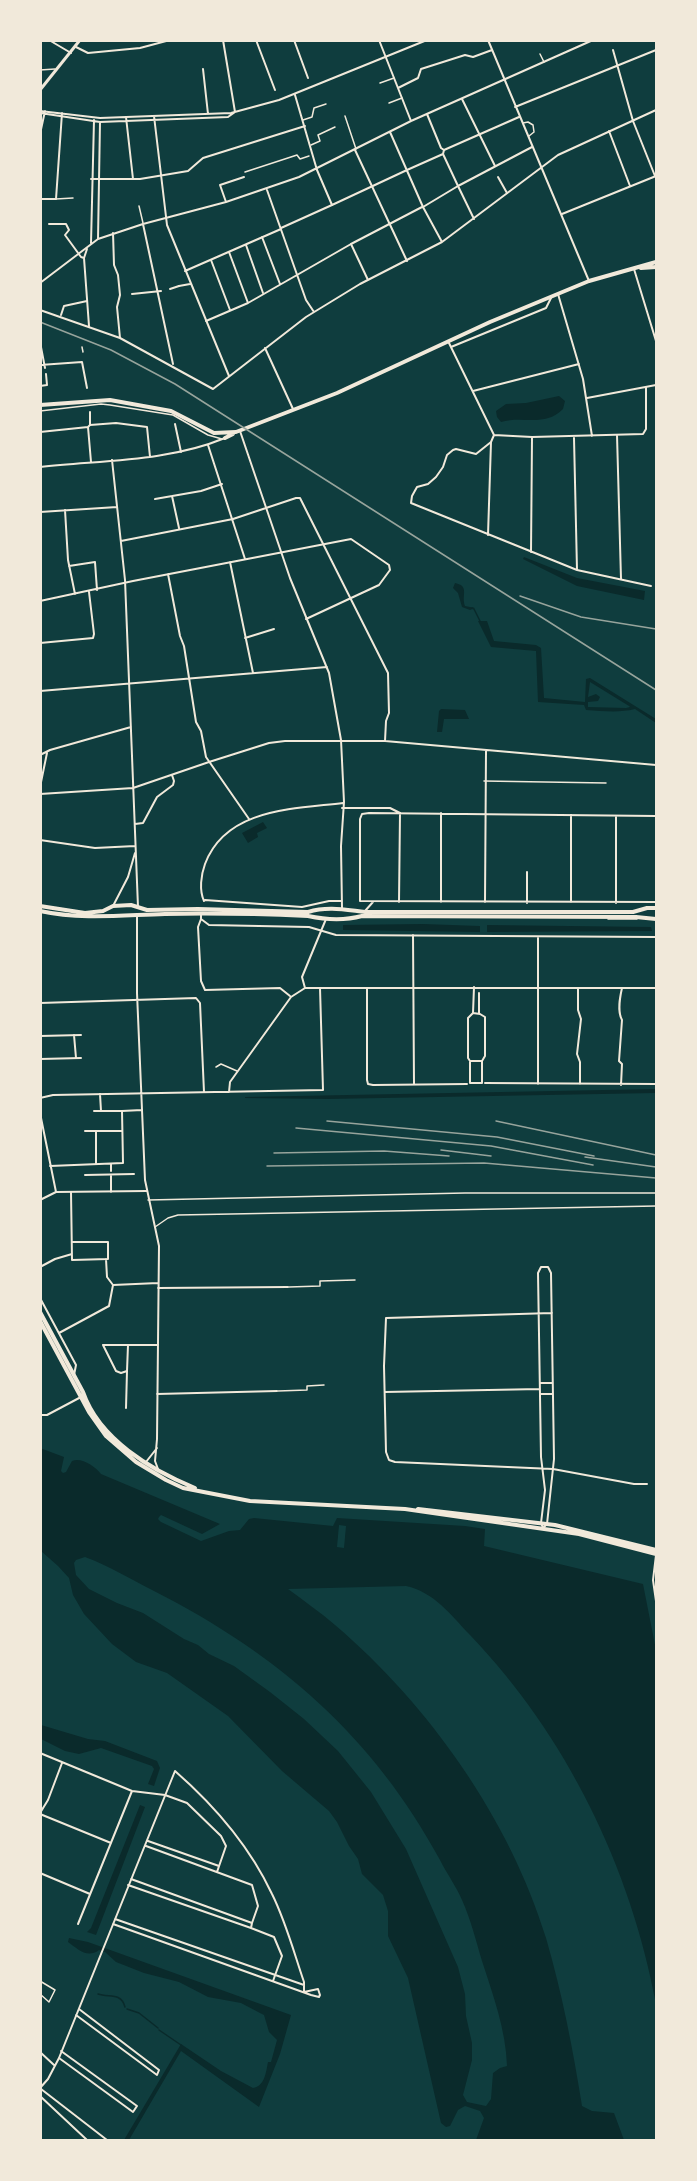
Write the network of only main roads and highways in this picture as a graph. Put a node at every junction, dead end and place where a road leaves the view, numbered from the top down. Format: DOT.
graph roads {
  1 [pos="657,262"];
  2 [pos="657,267"];
  3 [pos="634,268"];
  4 [pos="40,405"];
  5 [pos="238,431"];
  6 [pos="225,438"];
  7 [pos="40,906"];
  8 [pos="113,906"];
  9 [pos="138,907"];
  10 [pos="655,908"];
  11 [pos="326,909"];
  12 [pos="344,909"];
  13 [pos="40,910"];
  14 [pos="200,914"];
  15 [pos="137,916"];
  16 [pos="112,917"];
  17 [pos="325,919"];
  18 [pos="655,919"];
  19 [pos="345,920"];
  20 [pos="40,1312"];
  21 [pos="40,1321"];
  22 [pos="83,1396"];
  23 [pos="145,1465"];
  24 [pos="207,1493"];
  25 [pos="405,1509"];
  26 [pos="657,1550"];
  27 [pos="656,1556"];
  1 -- 3 [label="main road"];
  2 -- 3 [label="main road"];
  3 -- 5 [label="main road"];
  4 -- 5 [label="main road"];
  5 -- 6 [label="main road"];
  7 -- 8 [label="main road"];
  8 -- 9 [label="main road"];
  8 -- 16 [label="main road"];
  9 -- 14 [label="main road"];
  9 -- 15 [label="main road"];
  10 -- 12 [label="main road"];
  10 -- 18 [label="main road"];
  11 -- 12 [label="main road"];
  11 -- 14 [label="main road"];
  11 -- 17 [label="main road"];
  12 -- 19 [label="main road"];
  13 -- 16 [label="main road"];
  14 -- 15 [label="main road"];
  14 -- 17 [label="main road"];
  15 -- 16 [label="main road"];
  17 -- 19 [label="main road"];
  18 -- 19 [label="main road"];
  20 -- 22 [label="main road"];
  21 -- 22 [label="main road"];
  22 -- 23 [label="main road"];
  23 -- 24 [label="main road"];
  23 -- 24 [label="main road"];
  24 -- 25 [label="main road"];
  25 -- 26 [label="main road"];
  25 -- 27 [label="main road"];
}
